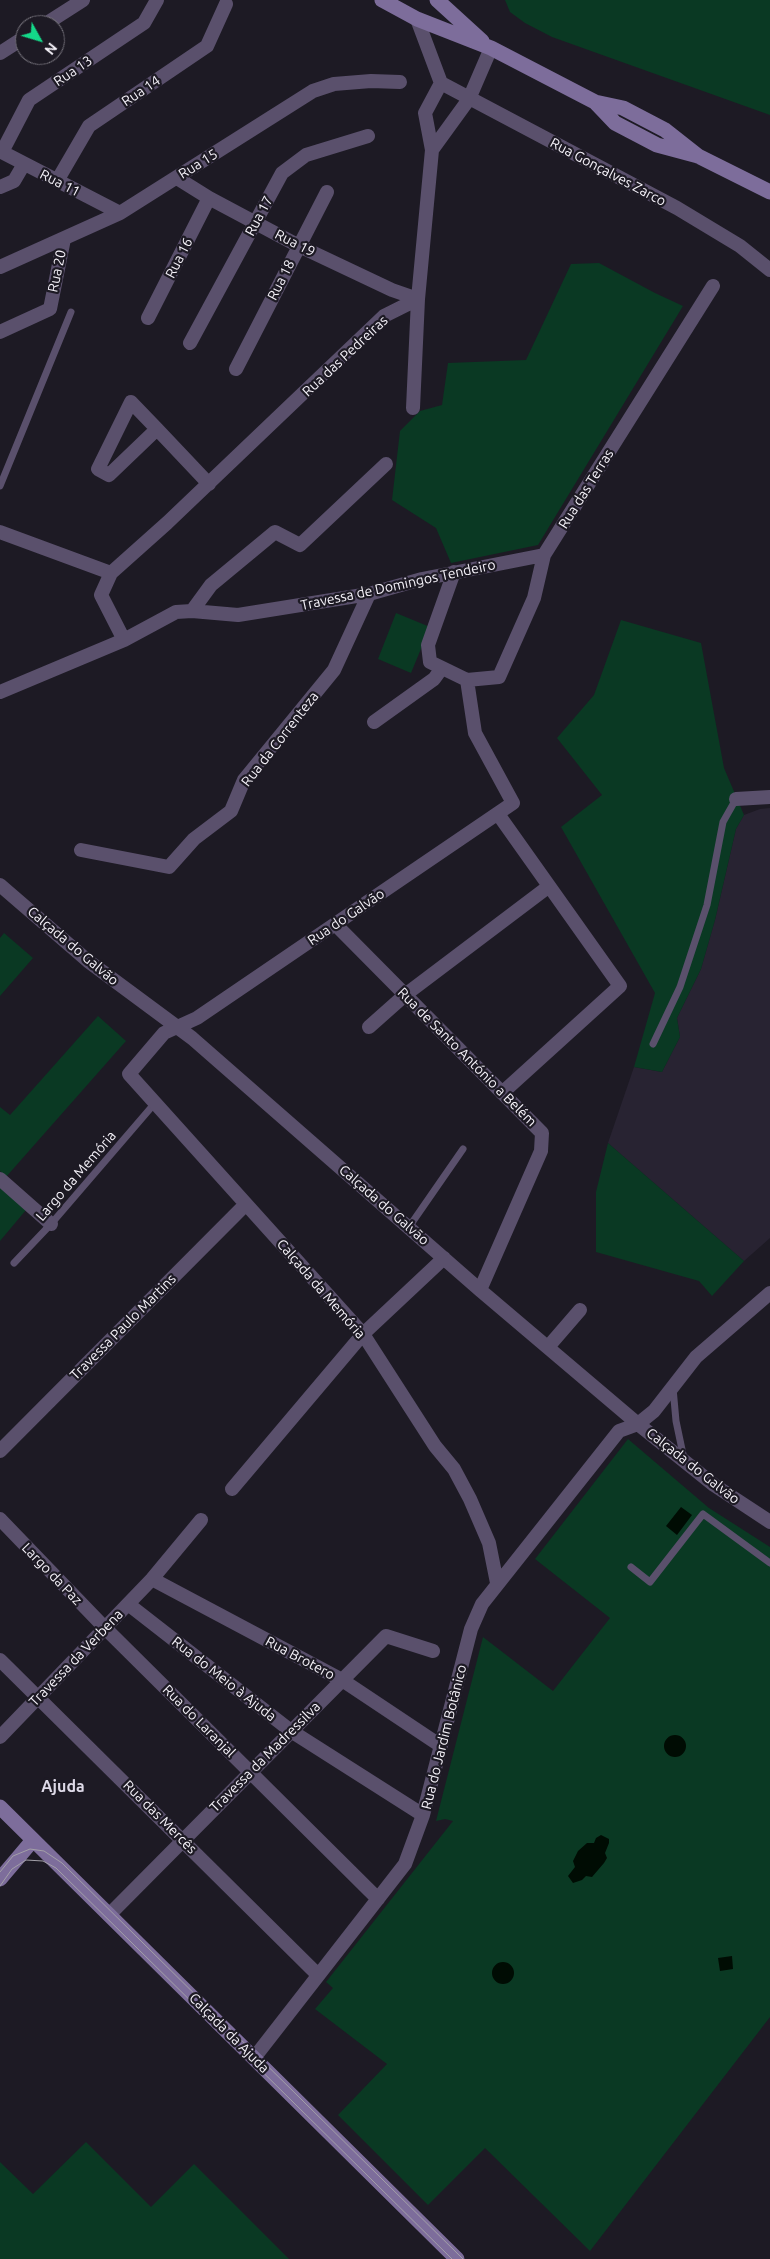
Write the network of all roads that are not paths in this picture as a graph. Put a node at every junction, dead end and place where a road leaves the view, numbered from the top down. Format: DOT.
graph roads {
  1 [pos="83,0"];
  2 [pos="157,0"];
  3 [pos="382,0"];
  4 [pos="437,0"];
  5 [pos="226,4"];
  6 [pos="60,15"];
  7 [pos="417,19"];
  8 [pos="15,43"];
  9 [pos="491,48"];
  10 [pos="0,53"];
  11 [pos="400,82"];
  12 [pos="441,83"];
  13 [pos="469,99"];
  14 [pos="368,136"];
  15 [pos="432,150"];
  16 [pos="1,152"];
  17 [pos="24,164"];
  18 [pos="176,178"];
  19 [pos="57,181"];
  20 [pos="0,187"];
  21 [pos="327,192"];
  22 [pos="770,192"];
  23 [pos="209,198"];
  24 [pos="120,213"];
  25 [pos="256,223"];
  26 [pos="64,239"];
  27 [pos="299,246"];
  28 [pos="0,267"];
  29 [pos="770,270"];
  30 [pos="713,286"];
  31 [pos="418,299"];
  32 [pos="71,312"];
  33 [pos="148,318"];
  34 [pos="0,332"];
  35 [pos="190,343"];
  36 [pos="236,369"];
  37 [pos="413,408"];
  38 [pos="157,429"];
  39 [pos="386,464"];
  40 [pos="209,484"];
  41 [pos="0,486"];
  42 [pos="0,532"];
  43 [pos="544,555"];
  44 [pos="454,572"];
  45 [pos="111,573"];
  46 [pos="369,594"];
  47 [pos="192,612"];
  48 [pos="124,640"];
  49 [pos="442,668"];
  50 [pos="467,680"];
  51 [pos="0,692"];
  52 [pos="374,722"];
  53 [pos="770,797"];
  54 [pos="736,799"];
  55 [pos="498,814"];
  56 [pos="77,849"];
  57 [pos="0,885"];
  58 [pos="548,887"];
  59 [pos="336,925"];
  60 [pos="405,994"];
  61 [pos="176,1027"];
  62 [pos="369,1027"];
  63 [pos="653,1044"];
  64 [pos="129,1074"];
  65 [pos="502,1093"];
  66 [pos="156,1104"];
  67 [pos="463,1149"];
  68 [pos="0,1179"];
  69 [pos="246,1204"];
  70 [pos="51,1224"];
  71 [pos="409,1228"];
  72 [pos="444,1258"];
  73 [pos="14,1263"];
  74 [pos="480,1290"];
  75 [pos="770,1293"];
  76 [pos="580,1310"];
  77 [pos="362,1334"];
  78 [pos="548,1348"];
  79 [pos="673,1387"];
  80 [pos="638,1424"];
  81 [pos="0,1450"];
  82 [pos="685,1461"];
  83 [pos="232,1489"];
  84 [pos="0,1519"];
  85 [pos="201,1520"];
  86 [pos="770,1522"];
  87 [pos="770,1563"];
  88 [pos="630,1567"];
  89 [pos="152,1579"];
  90 [pos="497,1583"];
  91 [pos="128,1604"];
  92 [pos="104,1628"];
  93 [pos="433,1651"];
  94 [pos="0,1660"];
  95 [pos="342,1680"];
  96 [pos="38,1697"];
  97 [pos="291,1732"];
  98 [pos="0,1737"];
  99 [pos="441,1746"];
  100 [pos="250,1772"];
  101 [pos="0,1807"];
  102 [pos="423,1815"];
  103 [pos="34,1840"];
  104 [pos="183,1840"];
  105 [pos="0,1879"];
  106 [pos="378,1899"];
  107 [pos="109,1914"];
  108 [pos="318,1975"];
  109 [pos="254,2058"];
  110 [pos="457,2259"];
  1 -- 6 [label="street"];
  2 -- 16 [label="street, Rua 13"];
  3 -- 7 [label="street"];
  4 -- 9 [label="street"];
  5 -- 19 [label="street, Rua 14"];
  7 -- 9 [label="street"];
  7 -- 12 [label="street"];
  8 -- 10 [label="street"];
  9 -- 13 [label="street"];
  9 -- 22 [label="street"];
  11 -- 18 [label="street, Rua 15"];
  12 -- 13 [label="street, Rua Gonçalves Zarco"];
  12 -- 15 [label="street"];
  13 -- 15 [label="street"];
  13 -- 29 [label="street, Rua Gonçalves Zarco"];
  14 -- 25 [label="street, Rua 17"];
  15 -- 31 [label="street"];
  16 -- 17 [label="street, Rua 11"];
  17 -- 19 [label="street, Rua 11"];
  17 -- 20 [label="street"];
  18 -- 23 [label="street, Rua 19"];
  18 -- 24 [label="street, Rua 15"];
  19 -- 24 [label="street, Rua 11"];
  21 -- 27 [label="street, Rua 18"];
  23 -- 25 [label="street, Rua 19"];
  23 -- 33 [label="street, Rua 16"];
  24 -- 26 [label="street, Rua 15"];
  25 -- 27 [label="street, Rua 19"];
  25 -- 35 [label="street, Rua 17"];
  26 -- 28 [label="street, Rua 15"];
  26 -- 34 [label="street, Rua 20"];
  27 -- 31 [label="street, Rua 19"];
  27 -- 36 [label="street, Rua 18"];
  30 -- 43 [label="street, Rua das Terras"];
  31 -- 37 [label="street"];
  31 -- 40 [label="street, Rua das Pedreiras"];
  32 -- 41 [label="lane"];
  38 -- 38 [label="street"];
  38 -- 40 [label="street"];
  39 -- 47 [label="street"];
  40 -- 45 [label="street, Rua das Pedreiras"];
  42 -- 45 [label="street"];
  43 -- 44 [label="street, Travessa de Domingos Tendeiro"];
  43 -- 50 [label="street, Rua das Terras"];
  44 -- 46 [label="street, Travessa de Domingos Tendeiro"];
  44 -- 49 [label="street"];
  45 -- 48 [label="street"];
  46 -- 47 [label="street, Travessa de Domingos Tendeiro"];
  46 -- 56 [label="street, Rua da Correnteza"];
  47 -- 48 [label="street, Travessa de Domingos Tendeiro"];
  48 -- 51 [label="street, Travessa de Domingos Tendeiro"];
  49 -- 50 [label="street"];
  49 -- 52 [label="street"];
  50 -- 55 [label="street, Rua do Galvão"];
  53 -- 54 [label="street"];
  54 -- 63 [label="lane"];
  55 -- 58 [label="street"];
  55 -- 59 [label="street, Rua do Galvão"];
  57 -- 61 [label="street, Calçada do Galvão"];
  58 -- 60 [label="street"];
  58 -- 65 [label="street"];
  59 -- 60 [label="street, Rua de Santo António a Belém"];
  59 -- 61 [label="street, Rua do Galvão"];
  60 -- 62 [label="street"];
  60 -- 65 [label="street, Rua de Santo António a Belém"];
  61 -- 64 [label="street, Rua do Galvão"];
  61 -- 71 [label="street, Calçada do Galvão"];
  64 -- 66 [label="street, Calçada da Memória"];
  65 -- 74 [label="street, Rua de Santo António a Belém"];
  66 -- 69 [label="street, Calçada da Memória"];
  66 -- 70 [label="lane, Largo da Memória"];
  67 -- 71 [label="lane"];
  68 -- 70 [label="street"];
  69 -- 77 [label="street, Calçada da Memória"];
  69 -- 81 [label="street, Travessa Paulo Martins"];
  70 -- 73 [label="lane, Largo da Memória"];
  71 -- 72 [label="street, Calçada do Galvão"];
  72 -- 74 [label="street, Calçada do Galvão"];
  72 -- 77 [label="street"];
  74 -- 78 [label="street, Calçada do Galvão"];
  75 -- 79 [label="street"];
  76 -- 78 [label="street"];
  77 -- 83 [label="street"];
  77 -- 90 [label="street, Calçada da Memória"];
  78 -- 80 [label="street, Calçada do Galvão"];
  79 -- 80 [label="street"];
  79 -- 82 [label="lane"];
  80 -- 82 [label="street, Calçada do Galvão"];
  80 -- 90 [label="street, Rua do Jardim Botânico"];
  82 -- 86 [label="street, Calçada do Galvão"];
  84 -- 92 [label="street, Largo da Paz"];
  85 -- 89 [label="street, Travessa da Verbena"];
  87 -- 88 [label="lane"];
  89 -- 91 [label="street, Travessa da Verbena"];
  89 -- 95 [label="street, Rua Brotero"];
  90 -- 99 [label="street, Rua do Jardim Botânico"];
  91 -- 92 [label="street, Travessa da Verbena"];
  91 -- 97 [label="street, Rua do Meio à Ajuda"];
  92 -- 96 [label="street, Travessa da Verbena"];
  92 -- 100 [label="street, Rua do Laranjal"];
  93 -- 95 [label="street, Travessa da Madressilva"];
  94 -- 96 [label="street, Rua das Mercês"];
  95 -- 97 [label="street, Travessa da Madressilva"];
  95 -- 99 [label="street, Rua Brotero"];
  96 -- 98 [label="street, Travessa da Verbena"];
  96 -- 104 [label="street, Rua das Mercês"];
  97 -- 100 [label="street, Travessa da Madressilva"];
  97 -- 102 [label="street, Rua do Meio à Ajuda"];
  99 -- 102 [label="street, Rua do Jardim Botânico"];
  100 -- 104 [label="street, Travessa da Madressilva"];
  100 -- 106 [label="street, Rua do Laranjal"];
  101 -- 103 [label="street, Calçada da Ajuda"];
  102 -- 106 [label="street, Rua do Jardim Botânico"];
  103 -- 105 [label="street"];
  103 -- 107 [label="street, Calçada da Ajuda"];
  104 -- 107 [label="street, Travessa da Madressilva"];
  104 -- 108 [label="street, Rua das Mercês"];
  106 -- 108 [label="street, Rua do Jardim Botânico"];
  107 -- 109 [label="street, Calçada da Ajuda"];
  108 -- 109 [label="street, Rua do Jardim Botânico"];
  109 -- 110 [label="street, Calçada da Ajuda"];
}
